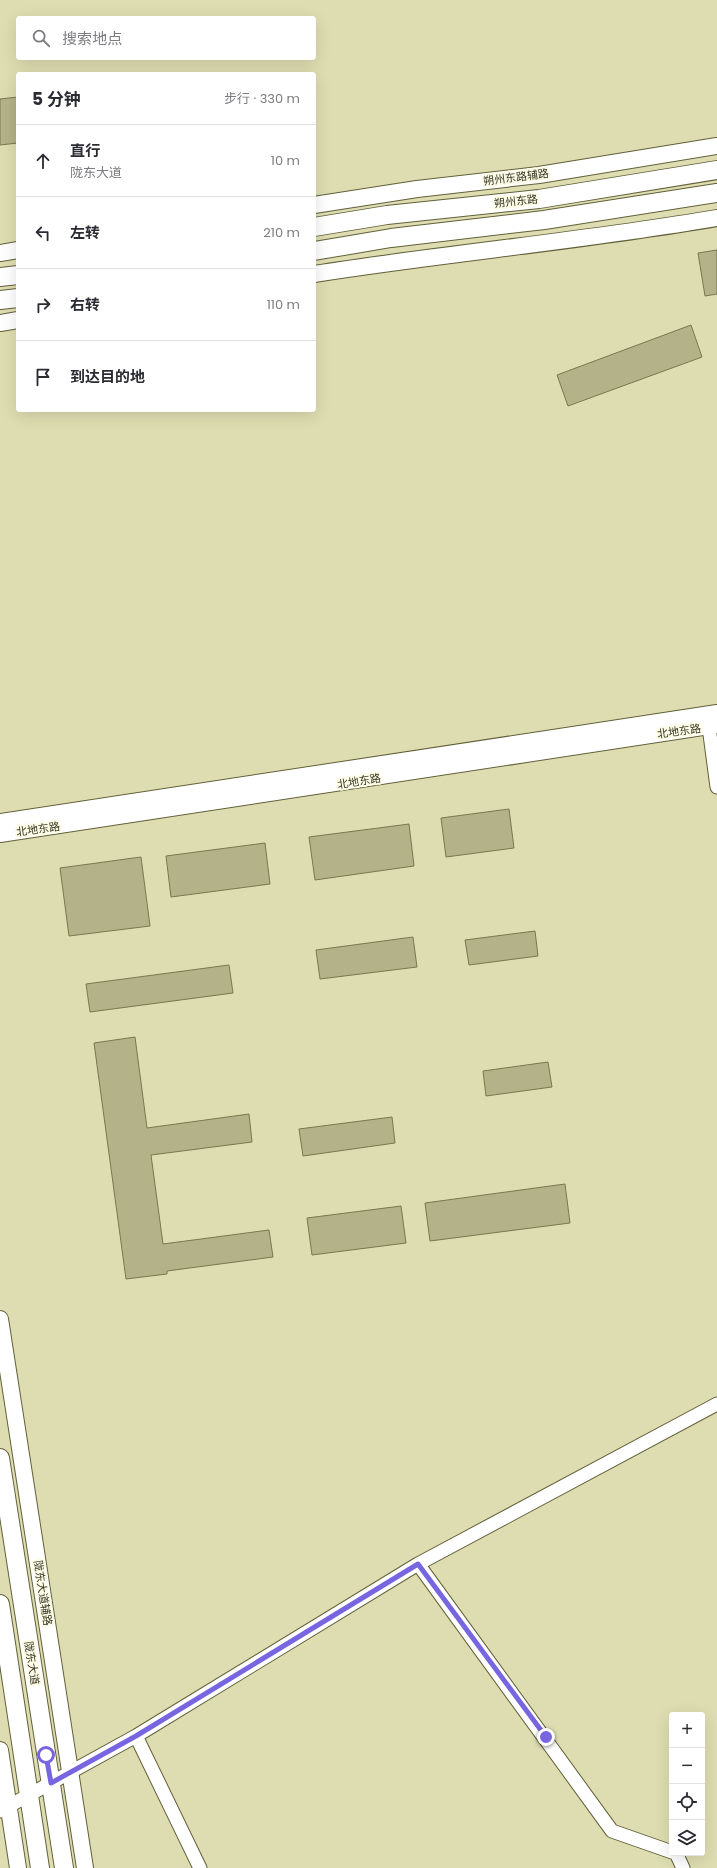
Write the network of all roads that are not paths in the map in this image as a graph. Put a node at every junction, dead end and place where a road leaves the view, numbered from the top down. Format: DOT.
graph roads {
  1 [pos="717,146"];
  2 [pos="717,170"];
  3 [pos="717,193"];
  4 [pos="316,205"];
  5 [pos="717,218"];
  6 [pos="316,228"];
  7 [pos="16,250"];
  8 [pos="316,251"];
  9 [pos="0,253"];
  10 [pos="316,274"];
  11 [pos="16,275"];
  12 [pos="0,277"];
  13 [pos="16,298"];
  14 [pos="0,300"];
  15 [pos="16,320"];
  16 [pos="0,323"];
  17 [pos="717,713"];
  18 [pos="713,726"];
  19 [pos="717,787"];
  20 [pos="0,822"];
  21 [pos="0,834"];
  22 [pos="0,1319"];
  23 [pos="2,1344"];
  24 [pos="717,1404"];
  25 [pos="0,1458"];
  26 [pos="418,1564"];
  27 [pos="0,1604"];
  28 [pos="136,1736"];
  29 [pos="0,1750"];
  30 [pos="71,1772"];
  31 [pos="51,1783"];
  32 [pos="30,1795"];
  33 [pos="4,1809"];
  34 [pos="669,1851"];
  35 [pos="677,1856"];
  36 [pos="18,1868"];
  37 [pos="40,1868"];
  38 [pos="64,1868"];
  39 [pos="85,1868"];
  40 [pos="200,1868"];
  41 [pos="683,1868"];
  1 -- 4 [label="street, 朔州东路辅路"];
  2 -- 6 [label="main road, 朔州东路"];
  3 -- 8 [label="main road, 朔州东路"];
  5 -- 10 [label="street"];
  7 -- 9 [label="street"];
  11 -- 12 [label="main road"];
  13 -- 14 [label="main road"];
  15 -- 16 [label="street"];
  17 -- 20 [label="street, 北地东路"];
  18 -- 19 [label="street"];
  18 -- 21 [label="street, 北地东路"];
  22 -- 23 [label="street, 陇东大道辅路"];
  23 -- 30 [label="street, 陇东大道辅路"];
  24 -- 26 [label="street"];
  25 -- 31 [label="main road, 陇东大道"];
  26 -- 28 [label="street"];
  26 -- 34 [label="street"];
  27 -- 32 [label="main road, 陇东大道"];
  28 -- 30 [label="street"];
  28 -- 40 [label="street"];
  29 -- 33 [label="street"];
  30 -- 31 [label="street"];
  30 -- 39 [label="street, 陇东大道辅路"];
  31 -- 32 [label="street"];
  31 -- 38 [label="main road, 陇东大道"];
  32 -- 33 [label="street"];
  32 -- 37 [label="main road, 陇东大道"];
  33 -- 36 [label="street"];
  35 -- 41 [label="street"];
}
